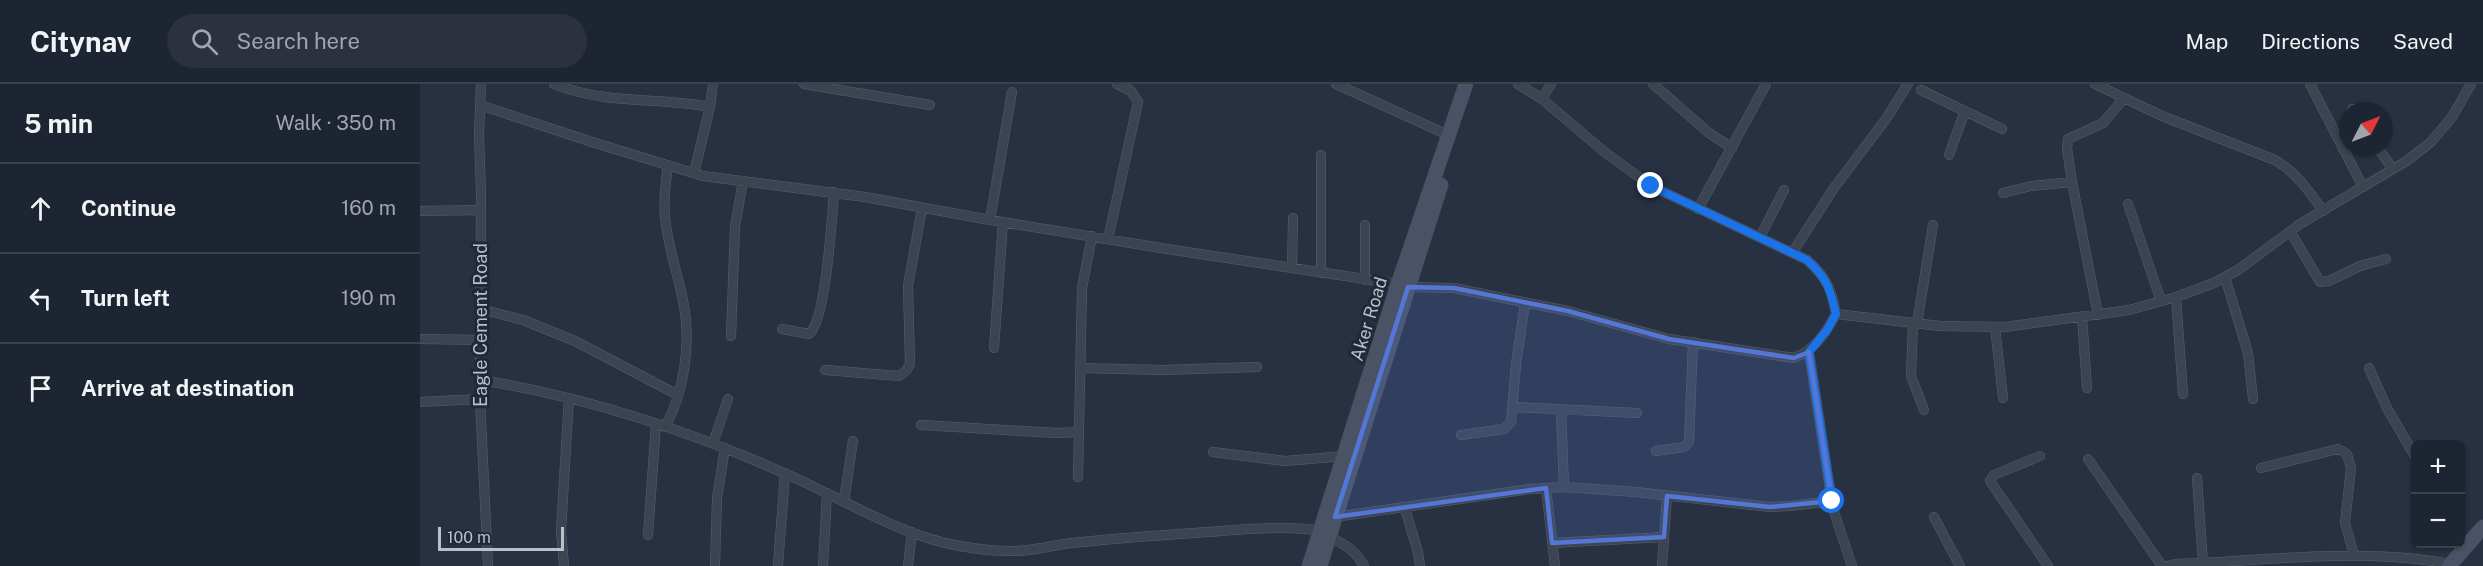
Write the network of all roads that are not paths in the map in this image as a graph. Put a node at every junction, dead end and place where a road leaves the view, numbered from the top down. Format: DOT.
graph roads {
  1 [pos="481,84"];
  2 [pos="554,84"];
  3 [pos="713,84"];
  4 [pos="804,84"];
  5 [pos="1117,84"];
  6 [pos="1336,84"];
  7 [pos="1466,84"];
  8 [pos="1475,84"];
  9 [pos="1518,84"];
  10 [pos="1551,84"];
  11 [pos="1653,84"];
  12 [pos="1766,84"];
  13 [pos="1909,84"];
  14 [pos="2095,84"];
  15 [pos="2310,84"];
  16 [pos="2471,84"];
  17 [pos="1922,87"];
  18 [pos="1012,92"];
  19 [pos="2124,98"];
  20 [pos="1542,99"];
  21 [pos="480,105"];
  22 [pos="930,105"];
  23 [pos="710,107"];
  24 [pos="1965,111"];
  25 [pos="2002,129"];
  26 [pos="1448,135"];
  27 [pos="1732,148"];
  28 [pos="1321,155"];
  29 [pos="1949,155"];
  30 [pos="2383,156"];
  31 [pos="668,165"];
  32 [pos="2392,170"];
  33 [pos="694,173"];
  34 [pos="742,181"];
  35 [pos="2072,182"];
  36 [pos="2363,187"];
  37 [pos="1784,190"];
  38 [pos="834,192"];
  39 [pos="2003,193"];
  40 [pos="2128,204"];
  41 [pos="921,208"];
  42 [pos="1698,209"];
  43 [pos="481,210"];
  44 [pos="420,211"];
  45 [pos="2323,211"];
  46 [pos="1293,218"];
  47 [pos="990,220"];
  48 [pos="1003,222"];
  49 [pos="1365,225"];
  50 [pos="1933,225"];
  51 [pos="2290,231"];
  52 [pos="1092,236"];
  53 [pos="1760,237"];
  54 [pos="1108,239"];
  55 [pos="1792,253"];
  56 [pos="2386,259"];
  57 [pos="1292,268"];
  58 [pos="1321,273"];
  59 [pos="2225,277"];
  60 [pos="1365,280"];
  61 [pos="1403,285"];
  62 [pos="2176,297"];
  63 [pos="2161,301"];
  64 [pos="1525,303"];
  65 [pos="481,309"];
  66 [pos="1836,314"];
  67 [pos="2098,315"];
  68 [pos="2082,317"];
  69 [pos="1915,323"];
  70 [pos="1995,327"];
  71 [pos="782,330"];
  72 [pos="731,336"];
  73 [pos="420,339"];
  74 [pos="482,340"];
  75 [pos="1693,342"];
  76 [pos="994,348"];
  77 [pos="1809,352"];
  78 [pos="1257,367"];
  79 [pos="2369,368"];
  80 [pos="1080,369"];
  81 [pos="825,370"];
  82 [pos="481,380"];
  83 [pos="2087,387"];
  84 [pos="2183,394"];
  85 [pos="678,395"];
  86 [pos="568,398"];
  87 [pos="2003,398"];
  88 [pos="480,399"];
  89 [pos="728,399"];
  90 [pos="2253,399"];
  91 [pos="420,402"];
  92 [pos="1513,406"];
  93 [pos="1561,410"];
  94 [pos="1924,410"];
  95 [pos="1637,413"];
  96 [pos="661,425"];
  97 [pos="921,425"];
  98 [pos="1079,432"];
  99 [pos="1461,435"];
  100 [pos="853,441"];
  101 [pos="713,443"];
  102 [pos="725,448"];
  103 [pos="1656,450"];
  104 [pos="2411,451"];
  105 [pos="1213,452"];
  106 [pos="1345,456"];
  107 [pos="2040,456"];
  108 [pos="2088,459"];
  109 [pos="2261,468"];
  110 [pos="785,473"];
  111 [pos="1078,477"];
  112 [pos="2196,478"];
  113 [pos="1564,487"];
  114 [pos="1546,488"];
  115 [pos="827,493"];
  116 [pos="1667,496"];
  117 [pos="844,501"];
  118 [pos="1832,501"];
  119 [pos="1405,509"];
  120 [pos="1935,517"];
  121 [pos="1335,518"];
  122 [pos="2483,528"];
  123 [pos="912,532"];
  124 [pos="1326,534"];
  125 [pos="648,535"];
  126 [pos="1664,537"];
  127 [pos="2465,542"];
  128 [pos="1552,543"];
  129 [pos="2460,548"];
  130 [pos="2354,555"];
  131 [pos="2203,563"];
  132 [pos="2450,565"];
  133 [pos="488,566"];
  134 [pos="564,566"];
  135 [pos="715,566"];
  136 [pos="778,566"];
  137 [pos="823,566"];
  138 [pos="908,566"];
  139 [pos="1309,566"];
  140 [pos="1320,566"];
  141 [pos="1364,566"];
  142 [pos="1420,566"];
  143 [pos="1555,566"];
  144 [pos="1662,566"];
  145 [pos="1852,566"];
  146 [pos="1960,566"];
  147 [pos="2048,566"];
  148 [pos="2162,566"];
  149 [pos="2167,566"];
  1 -- 21 [label="street, Eagle Cement Road"];
  2 -- 23 [label="street"];
  3 -- 23 [label="street"];
  4 -- 22 [label="street"];
  5 -- 54 [label="street"];
  6 -- 26 [label="street"];
  7 -- 26 [label="street, Aker Road"];
  8 -- 61 [label="street, Aker Road"];
  9 -- 20 [label="street"];
  10 -- 20 [label="street"];
  11 -- 27 [label="street"];
  12 -- 27 [label="street"];
  13 -- 17 [label="street"];
  13 -- 55 [label="street"];
  14 -- 19 [label="street"];
  15 -- 36 [label="street"];
  16 -- 32 [label="street"];
  17 -- 24 [label="street"];
  18 -- 47 [label="street"];
  19 -- 35 [label="street"];
  19 -- 45 [label="street"];
  20 -- 42 [label="street"];
  21 -- 31 [label="street"];
  21 -- 43 [label="street, Eagle Cement Road"];
  23 -- 33 [label="street"];
  24 -- 25 [label="street"];
  24 -- 29 [label="street"];
  26 -- 61 [label="street, Aker Road"];
  27 -- 42 [label="street"];
  28 -- 58 [label="street"];
  30 -- 32 [label="street"];
  31 -- 33 [label="street"];
  31 -- 85 [label="street"];
  32 -- 36 [label="street"];
  33 -- 34 [label="street"];
  34 -- 38 [label="street"];
  34 -- 72 [label="street"];
  35 -- 39 [label="street"];
  35 -- 67 [label="street"];
  36 -- 45 [label="street"];
  37 -- 53 [label="street"];
  38 -- 41 [label="street"];
  38 -- 71 [label="street"];
  40 -- 63 [label="street"];
  41 -- 47 [label="street"];
  41 -- 81 [label="street"];
  42 -- 53 [label="street"];
  43 -- 44 [label="street"];
  43 -- 65 [label="street, Eagle Cement Road"];
  45 -- 51 [label="street"];
  46 -- 57 [label="street"];
  47 -- 48 [label="street"];
  48 -- 52 [label="street"];
  48 -- 76 [label="street"];
  49 -- 60 [label="street"];
  50 -- 69 [label="street"];
  51 -- 56 [label="street"];
  51 -- 59 [label="street"];
  52 -- 54 [label="street"];
  52 -- 80 [label="street"];
  53 -- 55 [label="street"];
  54 -- 57 [label="street"];
  55 -- 66 [label="street"];
  57 -- 58 [label="street"];
  58 -- 60 [label="street"];
  59 -- 62 [label="street"];
  59 -- 90 [label="street"];
  60 -- 61 [label="street"];
  61 -- 64 [label="street"];
  61 -- 106 [label="street, Aker Road"];
  61 -- 121 [label="street, Aker Road"];
  62 -- 63 [label="street"];
  62 -- 84 [label="street"];
  63 -- 67 [label="street"];
  64 -- 75 [label="street"];
  64 -- 92 [label="street"];
  65 -- 74 [label="street, Eagle Cement Road"];
  65 -- 85 [label="street"];
  66 -- 69 [label="street"];
  66 -- 77 [label="street"];
  67 -- 68 [label="street"];
  68 -- 70 [label="street"];
  68 -- 83 [label="street"];
  69 -- 70 [label="street"];
  69 -- 94 [label="street"];
  70 -- 87 [label="street"];
  73 -- 74 [label="street"];
  74 -- 82 [label="street, Eagle Cement Road"];
  75 -- 77 [label="street"];
  75 -- 103 [label="street"];
  77 -- 118 [label="street"];
  78 -- 80 [label="street"];
  79 -- 104 [label="street"];
  80 -- 98 [label="street"];
  82 -- 86 [label="street"];
  82 -- 88 [label="street, Eagle Cement Road"];
  85 -- 96 [label="street"];
  86 -- 96 [label="street"];
  86 -- 134 [label="street"];
  88 -- 91 [label="street"];
  88 -- 133 [label="street, Eagle Cement Road"];
  89 -- 101 [label="street"];
  92 -- 93 [label="street"];
  92 -- 99 [label="street"];
  93 -- 95 [label="street"];
  93 -- 113 [label="street"];
  96 -- 101 [label="street"];
  96 -- 125 [label="street"];
  97 -- 98 [label="street"];
  98 -- 111 [label="street"];
  100 -- 117 [label="street"];
  101 -- 102 [label="street"];
  102 -- 110 [label="street"];
  102 -- 135 [label="street"];
  105 -- 106 [label="street"];
  106 -- 124 [label="street, Aker Road"];
  107 -- 147 [label="street"];
  108 -- 148 [label="street"];
  109 -- 130 [label="street"];
  110 -- 115 [label="street"];
  110 -- 136 [label="street"];
  112 -- 131 [label="street"];
  113 -- 114 [label="street"];
  113 -- 116 [label="street"];
  114 -- 119 [label="street"];
  114 -- 128 [label="street"];
  115 -- 117 [label="street"];
  115 -- 137 [label="street"];
  116 -- 118 [label="street"];
  116 -- 126 [label="street"];
  117 -- 123 [label="street"];
  118 -- 145 [label="street"];
  119 -- 121 [label="street"];
  119 -- 142 [label="street"];
  120 -- 146 [label="street"];
  121 -- 124 [label="street, Aker Road"];
  122 -- 127 [label="street"];
  123 -- 124 [label="street"];
  123 -- 138 [label="street"];
  124 -- 139 [label="street, Aker Road"];
  124 -- 140 [label="street, Aker Road"];
  124 -- 141 [label="street"];
  126 -- 128 [label="street"];
  126 -- 144 [label="street"];
  128 -- 143 [label="street"];
  129 -- 132 [label="street"];
  130 -- 131 [label="street"];
  130 -- 132 [label="street"];
  131 -- 149 [label="street"];
}
